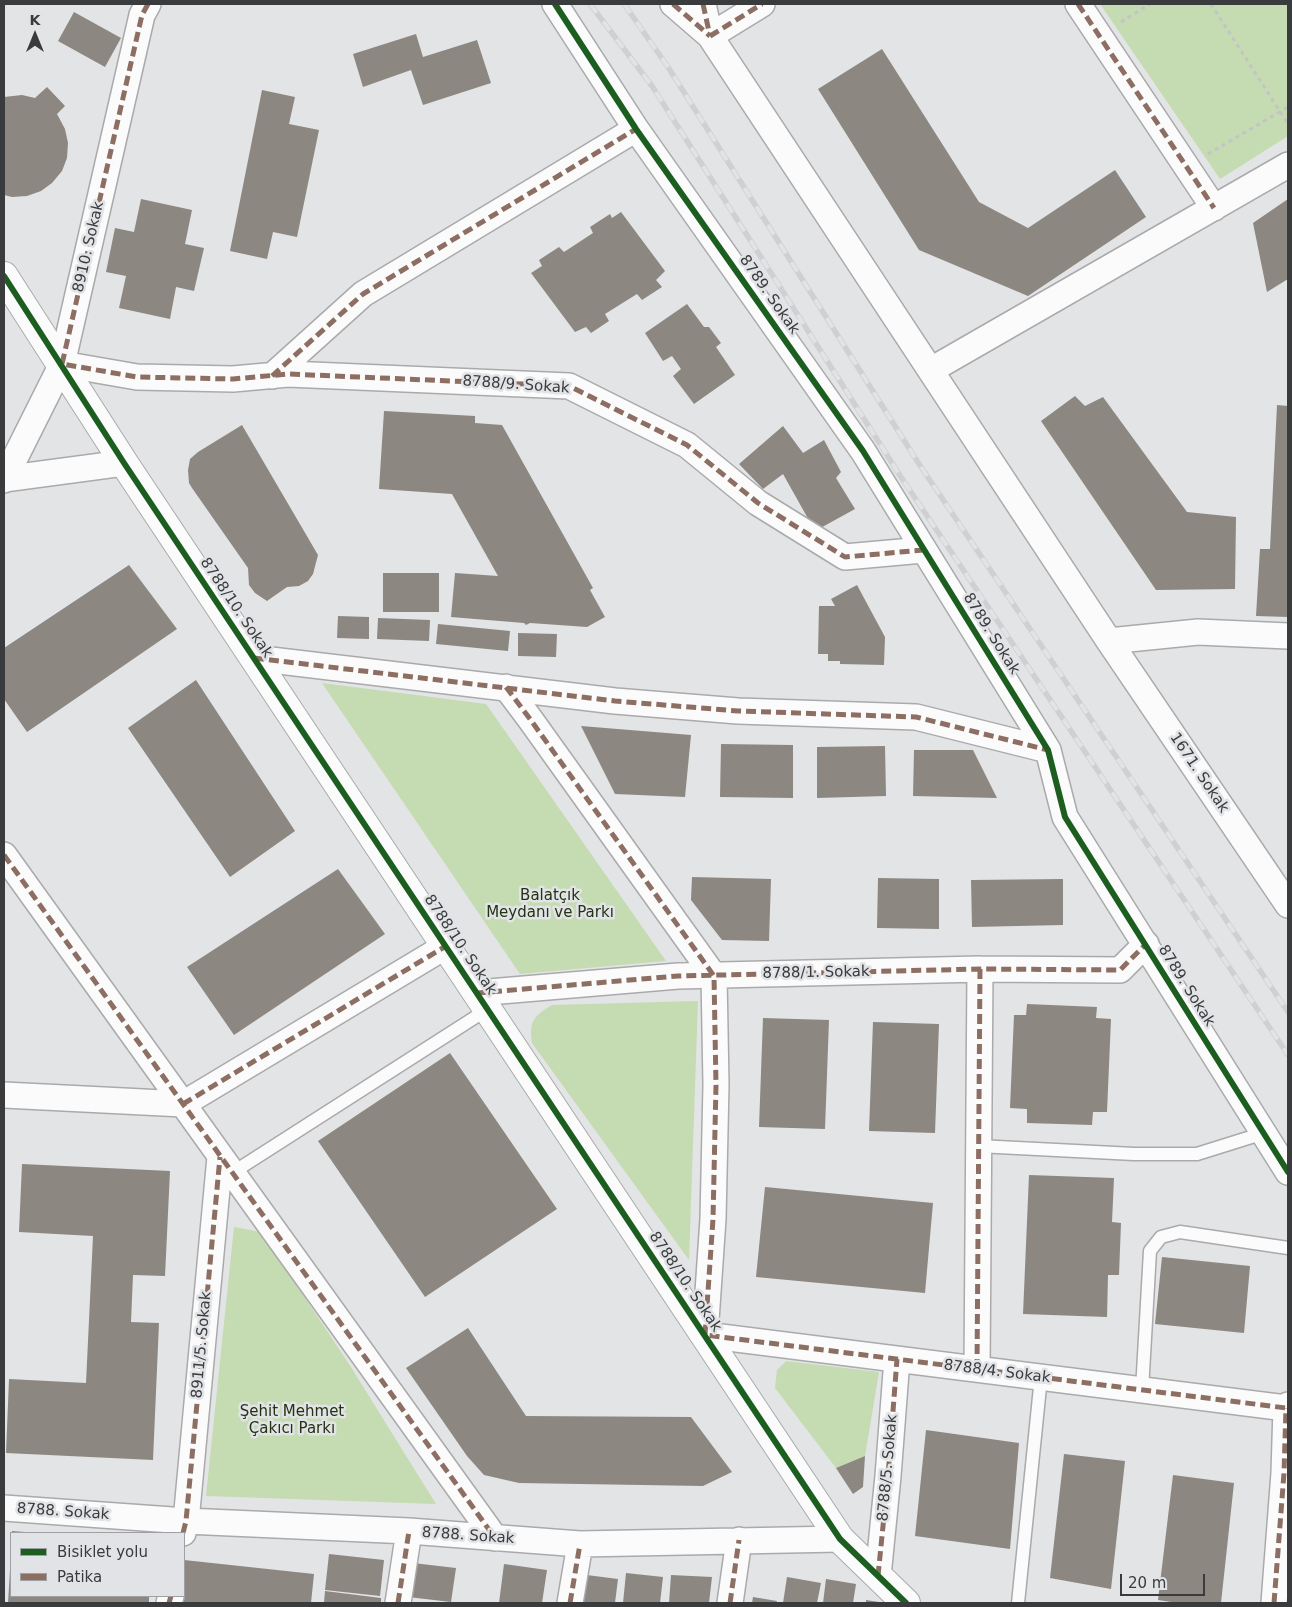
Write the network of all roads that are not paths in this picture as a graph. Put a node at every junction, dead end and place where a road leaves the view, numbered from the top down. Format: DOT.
graph roads {
  1 [pos="148,4"];
  2 [pos="555,4"];
  3 [pos="673,4"];
  4 [pos="704,4"];
  5 [pos="762,4"];
  6 [pos="1078,4"];
  7 [pos="710,36"];
  8 [pos="636,129"];
  9 [pos="1288,166"];
  10 [pos="1214,208"];
  11 [pos="4,276"];
  12 [pos="62,364"];
  13 [pos="931,370"];
  14 [pos="272,376"];
  15 [pos="124,463"];
  16 [pos="4,480"];
  17 [pos="923,550"];
  18 [pos="1288,636"];
  19 [pos="1109,640"];
  20 [pos="254,658"];
  21 [pos="506,688"];
  22 [pos="1048,750"];
  23 [pos="4,856"];
  24 [pos="1288,905"];
  25 [pos="1146,944"];
  26 [pos="446,946"];
  27 [pos="980,969"];
  28 [pos="714,976"];
  29 [pos="482,1001"];
  30 [pos="4,1095"];
  31 [pos="183,1104"];
  32 [pos="1264,1133"];
  33 [pos="978,1146"];
  34 [pos="226,1165"];
  35 [pos="1288,1172"];
  36 [pos="1288,1248"];
  37 [pos="705,1335"];
  38 [pos="897,1360"];
  39 [pos="977,1369"];
  40 [pos="1041,1378"];
  41 [pos="1142,1390"];
  42 [pos="1287,1406"];
  43 [pos="4,1508"];
  44 [pos="184,1527"];
  45 [pos="409,1531"];
  46 [pos="495,1538"];
  47 [pos="840,1539"];
  48 [pos="739,1540"];
  49 [pos="580,1544"];
  50 [pos="878,1576"];
  51 [pos="398,1603"];
  52 [pos="570,1603"];
  53 [pos="730,1603"];
  54 [pos="906,1603"];
  55 [pos="1018,1603"];
  56 [pos="1274,1603"];
  1 -- 12 [label="street, 8910. Sokak"];
  2 -- 8 [label="street, 8789. Sokak"];
  3 -- 7 [label="street"];
  4 -- 7 [label="street"];
  5 -- 7 [label="street"];
  6 -- 10 [label="street"];
  7 -- 13 [label="street, 1671. Sokak"];
  8 -- 14 [label="street"];
  8 -- 17 [label="street, 8789. Sokak"];
  9 -- 10 [label="street"];
  10 -- 13 [label="street"];
  11 -- 12 [label="street"];
  12 -- 14 [label="street, 8788/9. Sokak"];
  12 -- 15 [label="street, 8788/10. Sokak"];
  12 -- 16 [label="street, 8910. Sokak"];
  13 -- 19 [label="street, 1671. Sokak"];
  14 -- 17 [label="street, 8788/9. Sokak"];
  15 -- 16 [label="street"];
  15 -- 20 [label="street, 8788/10. Sokak"];
  17 -- 22 [label="street, 8789. Sokak"];
  18 -- 19 [label="street"];
  19 -- 24 [label="street, 1671. Sokak"];
  20 -- 21 [label="street"];
  20 -- 26 [label="street, 8788/10. Sokak"];
  21 -- 22 [label="street"];
  21 -- 28 [label="street"];
  22 -- 25 [label="street, 8789. Sokak"];
  23 -- 31 [label="street"];
  25 -- 27 [label="street, 8788/1. Sokak"];
  25 -- 32 [label="street, 8789. Sokak"];
  26 -- 29 [label="street, 8788/10. Sokak"];
  26 -- 31 [label="street"];
  27 -- 28 [label="street, 8788/1. Sokak"];
  27 -- 33 [label="street"];
  28 -- 29 [label="street, 8788/1. Sokak"];
  28 -- 37 [label="street"];
  29 -- 34 [label="lane"];
  29 -- 37 [label="street, 8788/10. Sokak"];
  30 -- 31 [label="street"];
  31 -- 34 [label="street"];
  32 -- 33 [label="lane"];
  32 -- 35 [label="street, 8789. Sokak"];
  33 -- 39 [label="street"];
  34 -- 44 [label="street, 8911/5. Sokak"];
  34 -- 46 [label="street"];
  36 -- 41 [label="lane"];
  37 -- 38 [label="street, 8788/4. Sokak"];
  37 -- 47 [label="street, 8788/10. Sokak"];
  38 -- 39 [label="street, 8788/4. Sokak"];
  38 -- 50 [label="street, 8788/5. Sokak"];
  39 -- 40 [label="street, 8788/4. Sokak"];
  40 -- 41 [label="street, 8788/4. Sokak"];
  40 -- 55 [label="lane"];
  41 -- 42 [label="street, 8788/4. Sokak"];
  42 -- 56 [label="street"];
  43 -- 44 [label="street, 8788. Sokak"];
  44 -- 45 [label="street, 8788. Sokak"];
  45 -- 46 [label="street, 8788. Sokak"];
  45 -- 51 [label="street"];
  46 -- 49 [label="street, 8788. Sokak"];
  47 -- 48 [label="street, 8788. Sokak"];
  47 -- 50 [label="street"];
  48 -- 49 [label="street, 8788. Sokak"];
  48 -- 53 [label="street"];
  49 -- 52 [label="street"];
  50 -- 54 [label="street"];
}
